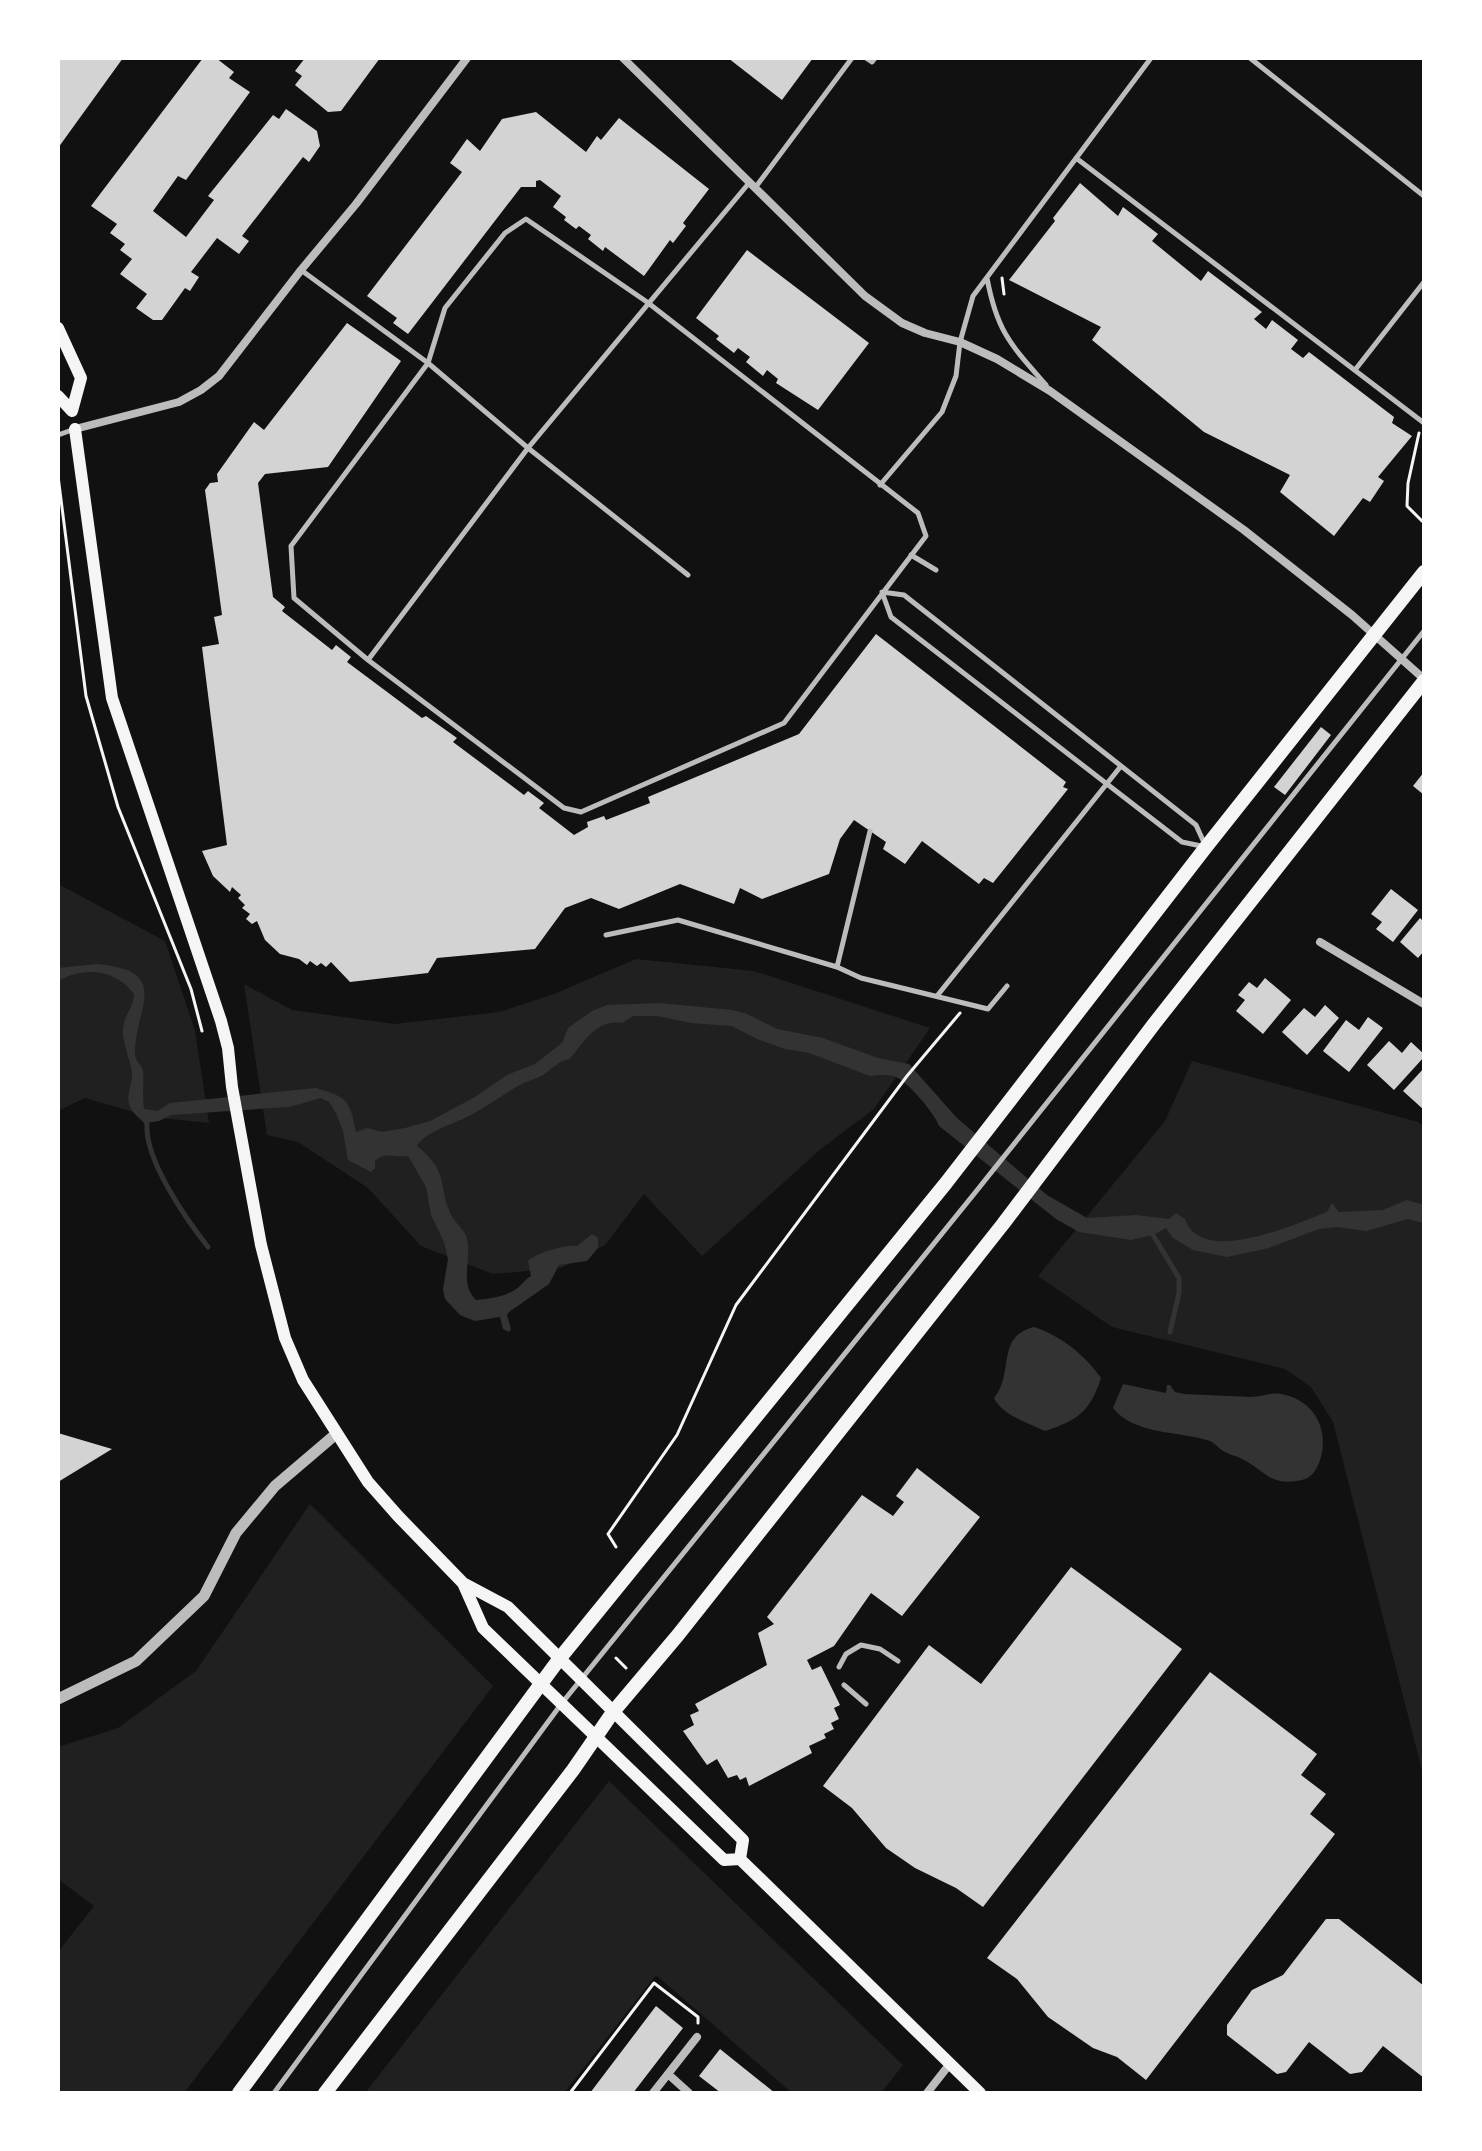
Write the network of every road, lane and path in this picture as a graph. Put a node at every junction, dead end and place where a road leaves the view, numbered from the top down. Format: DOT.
graph roads {
  1 [pos="467,58"];
  2 [pos="623,58"];
  3 [pos="852,58"];
  4 [pos="866,58"];
  5 [pos="875,58"];
  6 [pos="1151,58"];
  7 [pos="1250,58"];
  8 [pos="1076,158"];
  9 [pos="752,185"];
  10 [pos="1424,196"];
  11 [pos="1009,269"];
  12 [pos="301,270"];
  13 [pos="986,277"];
  14 [pos="1424,282"];
  15 [pos="1004,294"];
  16 [pos="647,302"];
  17 [pos="58,328"];
  18 [pos="960,342"];
  19 [pos="428,363"];
  20 [pos="1355,370"];
  21 [pos="1050,391"];
  22 [pos="58,396"];
  23 [pos="72,411"];
  24 [pos="1424,423"];
  25 [pos="75,429"];
  26 [pos="1420,430"];
  27 [pos="58,435"];
  28 [pos="528,448"];
  29 [pos="880,485"];
  30 [pos="1422,521"];
  31 [pos="911,555"];
  32 [pos="936,570"];
  33 [pos="1424,572"];
  34 [pos="688,575"];
  35 [pos="882,592"];
  36 [pos="1424,631"];
  37 [pos="1372,636"];
  38 [pos="1400,659"];
  39 [pos="368,660"];
  40 [pos="1424,680"];
  41 [pos="1121,766"];
  42 [pos="1108,785"];
  43 [pos="870,831"];
  44 [pos="1206,847"];
  45 [pos="606,935"];
  46 [pos="1320,942"];
  47 [pos="837,967"];
  48 [pos="1007,986"];
  49 [pos="937,996"];
  50 [pos="967,1004"];
  51 [pos="1424,1004"];
  52 [pos="336,1434"];
  53 [pos="616,1547"];
  54 [pos="463,1583"];
  55 [pos="560,1658"];
  56 [pos="616,1658"];
  57 [pos="898,1661"];
  58 [pos="839,1667"];
  59 [pos="626,1668"];
  60 [pos="581,1678"];
  61 [pos="542,1684"];
  62 [pos="844,1685"];
  63 [pos="58,1699"];
  64 [pos="562,1703"];
  65 [pos="866,1704"];
  66 [pos="613,1712"];
  67 [pos="596,1737"];
  68 [pos="740,1859"];
  69 [pos="697,2037"];
  70 [pos="949,2065"];
  71 [pos="668,2074"];
  72 [pos="239,2093"];
  73 [pos="274,2093"];
  74 [pos="325,2093"];
  75 [pos="570,2093"];
  76 [pos="653,2093"];
  77 [pos="689,2093"];
  78 [pos="927,2093"];
  79 [pos="980,2093"];
  1 -- 12 [label="street"];
  2 -- 9 [label="street"];
  3 -- 9 [label="lane"];
  4 -- 5 [label="lane"];
  6 -- 8 [label="lane"];
  7 -- 10 [label="lane"];
  8 -- 13 [label="lane"];
  8 -- 20 [label="lane"];
  9 -- 16 [label="lane"];
  9 -- 18 [label="street"];
  11 -- 15 [label="path"];
  12 -- 19 [label="lane"];
  12 -- 25 [label="street"];
  13 -- 18 [label="lane"];
  13 -- 21 [label="lane"];
  14 -- 20 [label="lane"];
  16 -- 19 [label="lane"];
  16 -- 28 [label="lane"];
  16 -- 29 [label="lane"];
  17 -- 23 [label="main road"];
  18 -- 21 [label="street"];
  18 -- 29 [label="lane"];
  19 -- 28 [label="lane"];
  19 -- 39 [label="lane"];
  20 -- 24 [label="lane"];
  21 -- 37 [label="street"];
  22 -- 23 [label="main road"];
  23 -- 25 [label="street"];
  25 -- 27 [label="lane"];
  25 -- 52 [label="main road"];
  26 -- 30 [label="path"];
  28 -- 34 [label="lane"];
  28 -- 39 [label="lane"];
  29 -- 31 [label="lane"];
  31 -- 32 [label="lane"];
  31 -- 35 [label="lane"];
  33 -- 37 [label="main road"];
  35 -- 39 [label="lane"];
  35 -- 41 [label="lane"];
  35 -- 42 [label="lane"];
  36 -- 38 [label="lane"];
  37 -- 38 [label="street"];
  37 -- 44 [label="main road"];
  38 -- 40 [label="street"];
  38 -- 60 [label="lane"];
  40 -- 66 [label="main road"];
  41 -- 42 [label="lane"];
  41 -- 44 [label="lane"];
  42 -- 44 [label="lane"];
  42 -- 49 [label="lane"];
  43 -- 47 [label="lane"];
  44 -- 55 [label="main road"];
  45 -- 47 [label="lane"];
  46 -- 51 [label="street"];
  47 -- 49 [label="lane"];
  48 -- 50 [label="lane"];
  49 -- 50 [label="lane"];
  50 -- 53 [label="path"];
  52 -- 54 [label="main road"];
  52 -- 63 [label="street"];
  54 -- 55 [label="main road"];
  54 -- 61 [label="main road"];
  55 -- 60 [label="main road"];
  55 -- 61 [label="main road"];
  56 -- 59 [label="path"];
  57 -- 58 [label="lane"];
  60 -- 64 [label="lane"];
  60 -- 66 [label="main road"];
  61 -- 64 [label="main road"];
  61 -- 72 [label="main road"];
  62 -- 65 [label="lane"];
  64 -- 67 [label="main road"];
  64 -- 73 [label="lane"];
  66 -- 67 [label="main road"];
  66 -- 68 [label="main road"];
  67 -- 68 [label="main road"];
  67 -- 74 [label="main road"];
  68 -- 70 [label="main road"];
  69 -- 71 [label="street"];
  69 -- 75 [label="path"];
  70 -- 78 [label="street"];
  70 -- 79 [label="main road"];
  71 -- 76 [label="street"];
  71 -- 77 [label="street"];
}
